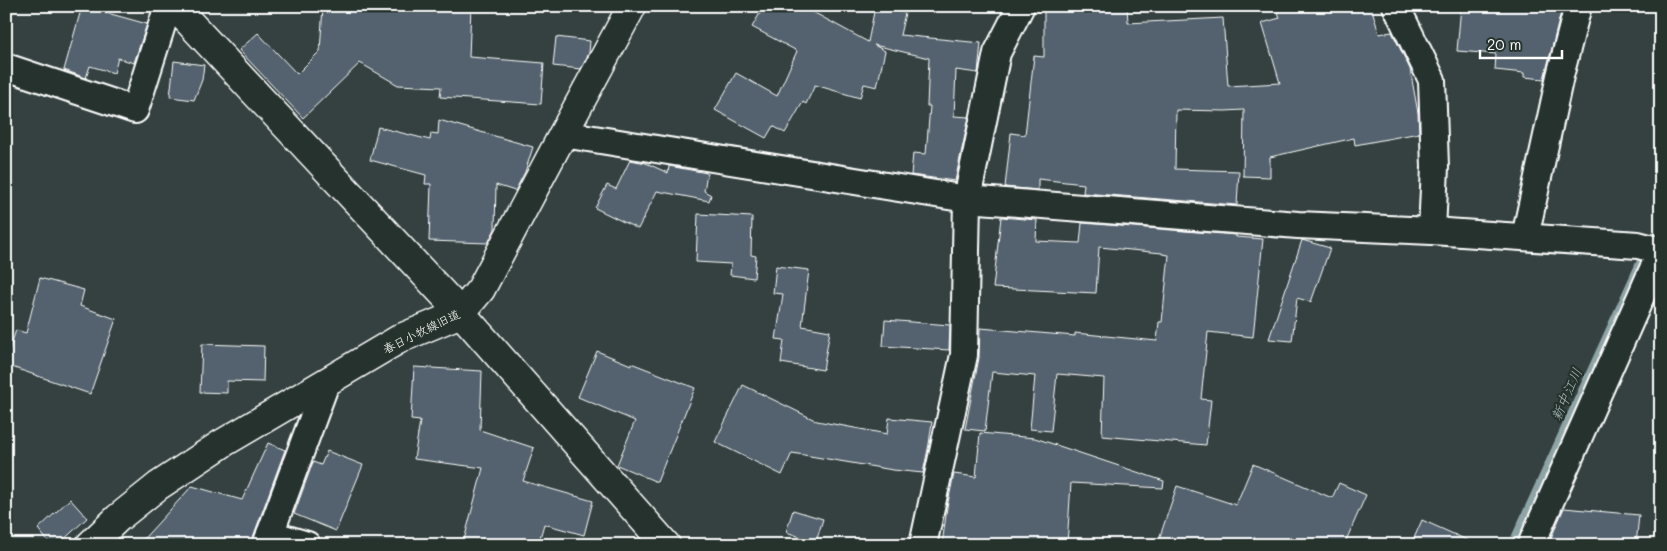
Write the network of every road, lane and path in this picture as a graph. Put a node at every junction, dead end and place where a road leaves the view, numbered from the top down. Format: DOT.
graph roads {
  1 [pos="168,6"];
  2 [pos="174,6"];
  3 [pos="632,6"];
  4 [pos="1021,6"];
  5 [pos="1396,6"];
  6 [pos="1578,6"];
  7 [pos="6,67"];
  8 [pos="562,134"];
  9 [pos="967,200"];
  10 [pos="1432,231"];
  11 [pos="1525,237"];
  12 [pos="1661,251"];
  13 [pos="461,313"];
  14 [pos="326,383"];
  15 [pos="268,539"];
  16 [pos="90,545"];
  17 [pos="307,545"];
  18 [pos="666,545"];
  19 [pos="924,545"];
  20 [pos="1531,545"];
  1 -- 7 [label="street"];
  2 -- 13 [label="street"];
  3 -- 8 [label="street, 春日小牧線旧道"];
  4 -- 9 [label="street"];
  5 -- 10 [label="street"];
  6 -- 11 [label="street"];
  8 -- 9 [label="street"];
  8 -- 13 [label="street, 春日小牧線旧道"];
  9 -- 10 [label="street"];
  9 -- 19 [label="street"];
  10 -- 11 [label="street"];
  11 -- 12 [label="street"];
  12 -- 20 [label="street"];
  13 -- 14 [label="street, 春日小牧線旧道"];
  13 -- 18 [label="street"];
  14 -- 15 [label="street"];
  14 -- 16 [label="street, 春日小牧線旧道"];
  15 -- 17 [label="street"];
}
